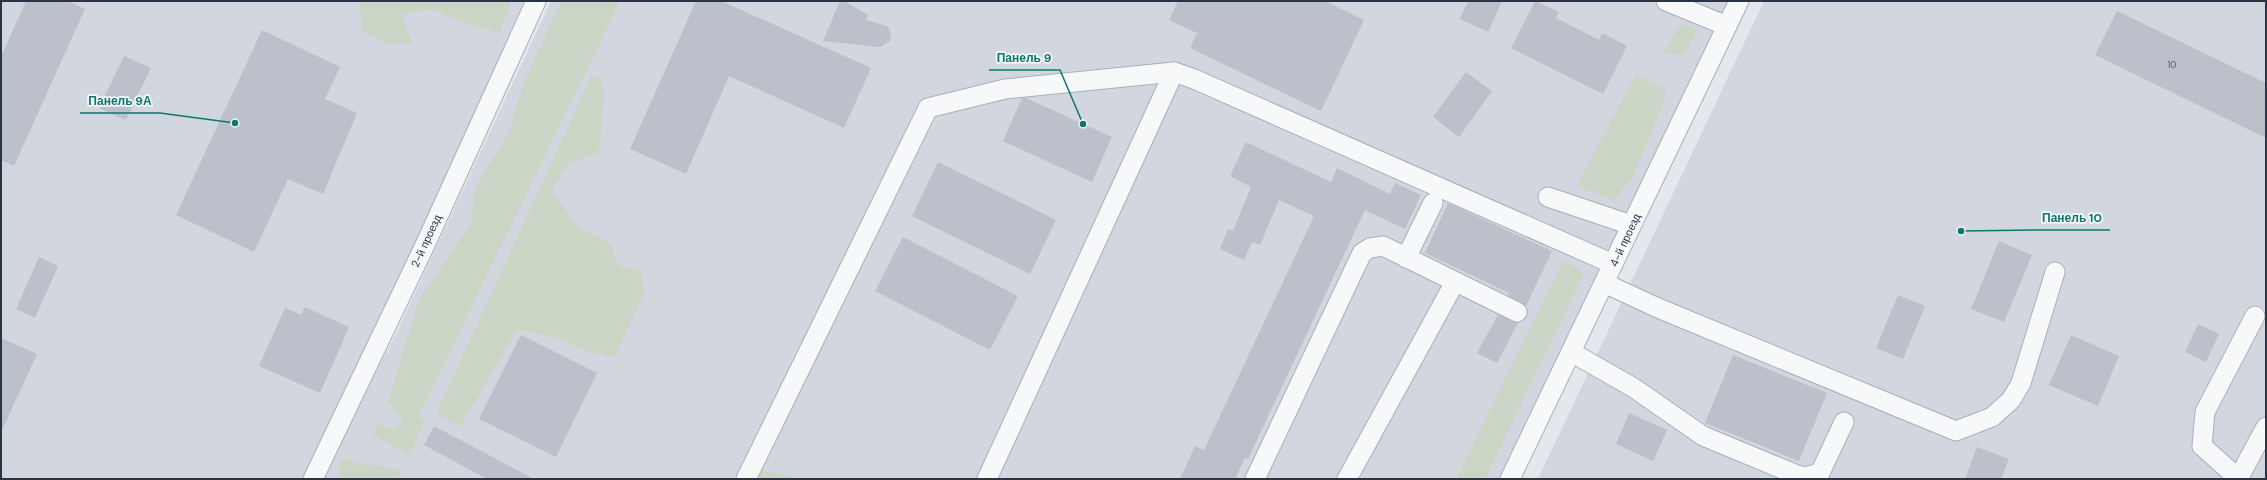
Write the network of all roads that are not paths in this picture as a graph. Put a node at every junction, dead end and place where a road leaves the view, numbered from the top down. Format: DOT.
graph roads {
  1 [pos="536,1"];
  2 [pos="1666,1"];
  3 [pos="1739,1"];
  4 [pos="1727,26"];
  5 [pos="1174,72"];
  6 [pos="1548,197"];
  7 [pos="1433,203"];
  8 [pos="1631,225"];
  9 [pos="1406,258"];
  10 [pos="1613,264"];
  11 [pos="2055,272"];
  12 [pos="1455,282"];
  13 [pos="1604,283"];
  14 [pos="1517,312"];
  15 [pos="2254,316"];
  16 [pos="1571,352"];
  17 [pos="1844,422"];
  18 [pos="2266,427"];
  19 [pos="2262,448"];
  20 [pos="313,479"];
  21 [pos="746,479"];
  22 [pos="987,479"];
  23 [pos="1255,479"];
  24 [pos="1347,479"];
  25 [pos="1510,479"];
  26 [pos="2238,479"];
  1 -- 20 [label="street, 2-й проезд"];
  2 -- 4 [label="street"];
  3 -- 4 [label="street, 4-й проезд"];
  4 -- 8 [label="street, 4-й проезд"];
  5 -- 10 [label="street"];
  5 -- 21 [label="street"];
  5 -- 22 [label="street"];
  6 -- 8 [label="street"];
  7 -- 9 [label="street"];
  8 -- 10 [label="street, 4-й проезд"];
  9 -- 12 [label="street"];
  9 -- 23 [label="street"];
  10 -- 13 [label="street, 4-й проезд"];
  11 -- 13 [label="street"];
  12 -- 14 [label="street"];
  12 -- 24 [label="street"];
  13 -- 16 [label="street, 4-й проезд"];
  15 -- 26 [label="street"];
  16 -- 17 [label="street"];
  16 -- 25 [label="street, 4-й проезд"];
  18 -- 19 [label="street"];
  19 -- 26 [label="street"];
}
